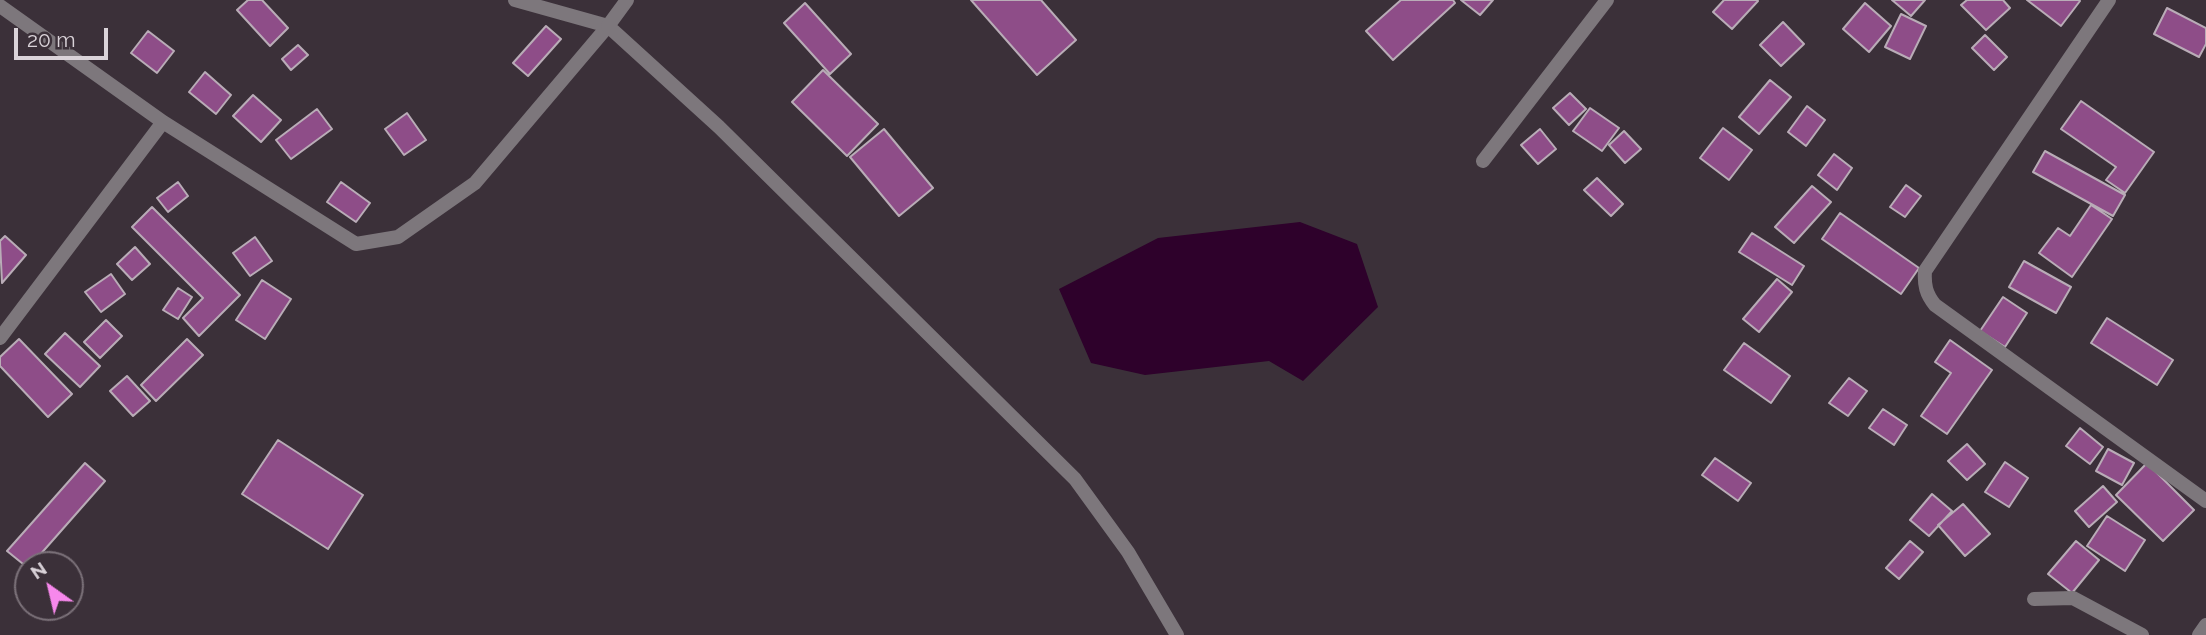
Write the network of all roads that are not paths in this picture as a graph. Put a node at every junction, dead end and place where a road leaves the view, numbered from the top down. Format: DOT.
graph roads {
  1 [pos="515,0"];
  2 [pos="627,0"];
  3 [pos="1607,0"];
  4 [pos="2109,0"];
  5 [pos="0,6"];
  6 [pos="608,26"];
  7 [pos="163,122"];
  8 [pos="1483,161"];
  9 [pos="0,338"];
  10 [pos="2206,501"];
  11 [pos="2034,598"];
  12 [pos="2206,625"];
  13 [pos="1177,635"];
  14 [pos="2142,635"];
  15 [pos="2199,635"];
  1 -- 6 [label="street"];
  2 -- 6 [label="street"];
  3 -- 8 [label="street"];
  4 -- 10 [label="street"];
  5 -- 7 [label="street"];
  6 -- 7 [label="street"];
  6 -- 13 [label="street"];
  7 -- 9 [label="street"];
  11 -- 14 [label="street"];
  12 -- 15 [label="street"];
}
